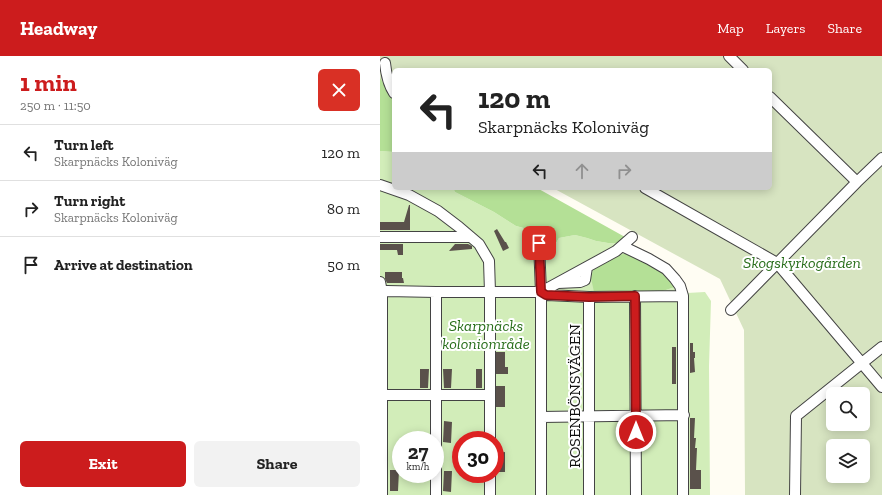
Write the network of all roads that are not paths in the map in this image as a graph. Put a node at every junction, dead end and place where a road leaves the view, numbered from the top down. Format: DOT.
graph roads {
  1 [pos="728,56"];
  2 [pos="385,63"];
  3 [pos="741,68"];
  4 [pos="392,90"];
  5 [pos="772,99"];
  6 [pos="882,158"];
  7 [pos="857,182"];
  8 [pos="380,185"];
  9 [pos="392,189"];
  10 [pos="394,190"];
  11 [pos="649,190"];
  12 [pos="380,237"];
  13 [pos="470,237"];
  14 [pos="632,237"];
  15 [pos="539,243"];
  16 [pos="622,246"];
  17 [pos="778,263"];
  18 [pos="381,288"];
  19 [pos="436,292"];
  20 [pos="490,292"];
  21 [pos="541,292"];
  22 [pos="635,296"];
  23 [pos="683,296"];
  24 [pos="589,297"];
  25 [pos="730,310"];
  26 [pos="882,347"];
  27 [pos="862,363"];
  28 [pos="882,387"];
  29 [pos="381,395"];
  30 [pos="435,395"];
  31 [pos="489,395"];
  32 [pos="684,415"];
  33 [pos="589,416"];
  34 [pos="636,416"];
  35 [pos="541,417"];
  36 [pos="490,431"];
  37 [pos="490,483"];
  38 [pos="382,495"];
  39 [pos="436,495"];
  40 [pos="490,495"];
  41 [pos="541,495"];
  42 [pos="589,495"];
  43 [pos="636,495"];
  44 [pos="683,495"];
  45 [pos="795,495"];
  1 -- 3 [label="street"];
  2 -- 4 [label="street"];
  5 -- 7 [label="street"];
  6 -- 7 [label="street"];
  7 -- 17 [label="street"];
  8 -- 9 [label="street"];
  10 -- 13 [label="street"];
  11 -- 17 [label="street"];
  12 -- 13 [label="street"];
  13 -- 20 [label="street"];
  14 -- 16 [label="street"];
  15 -- 21 [label="street"];
  16 -- 21 [label="street"];
  16 -- 23 [label="street"];
  17 -- 25 [label="street"];
  17 -- 27 [label="street"];
  18 -- 19 [label="street"];
  18 -- 29 [label="street"];
  19 -- 20 [label="street"];
  19 -- 30 [label="street"];
  20 -- 21 [label="street"];
  20 -- 31 [label="street"];
  21 -- 24 [label="street"];
  21 -- 35 [label="street"];
  22 -- 23 [label="street"];
  22 -- 24 [label="street"];
  22 -- 34 [label="street"];
  23 -- 32 [label="street"];
  24 -- 33 [label="street, ROSENBÖNSVÄGEN"];
  26 -- 27 [label="street"];
  27 -- 28 [label="street"];
  27 -- 45 [label="street"];
  29 -- 30 [label="street"];
  29 -- 38 [label="street"];
  30 -- 31 [label="street"];
  30 -- 39 [label="street"];
  31 -- 36 [label="street"];
  32 -- 34 [label="street"];
  32 -- 44 [label="street"];
  33 -- 34 [label="street"];
  33 -- 35 [label="street"];
  33 -- 42 [label="street, ROSENBÖNSVÄGEN"];
  34 -- 43 [label="street"];
  35 -- 41 [label="street"];
  37 -- 40 [label="street"];
}
